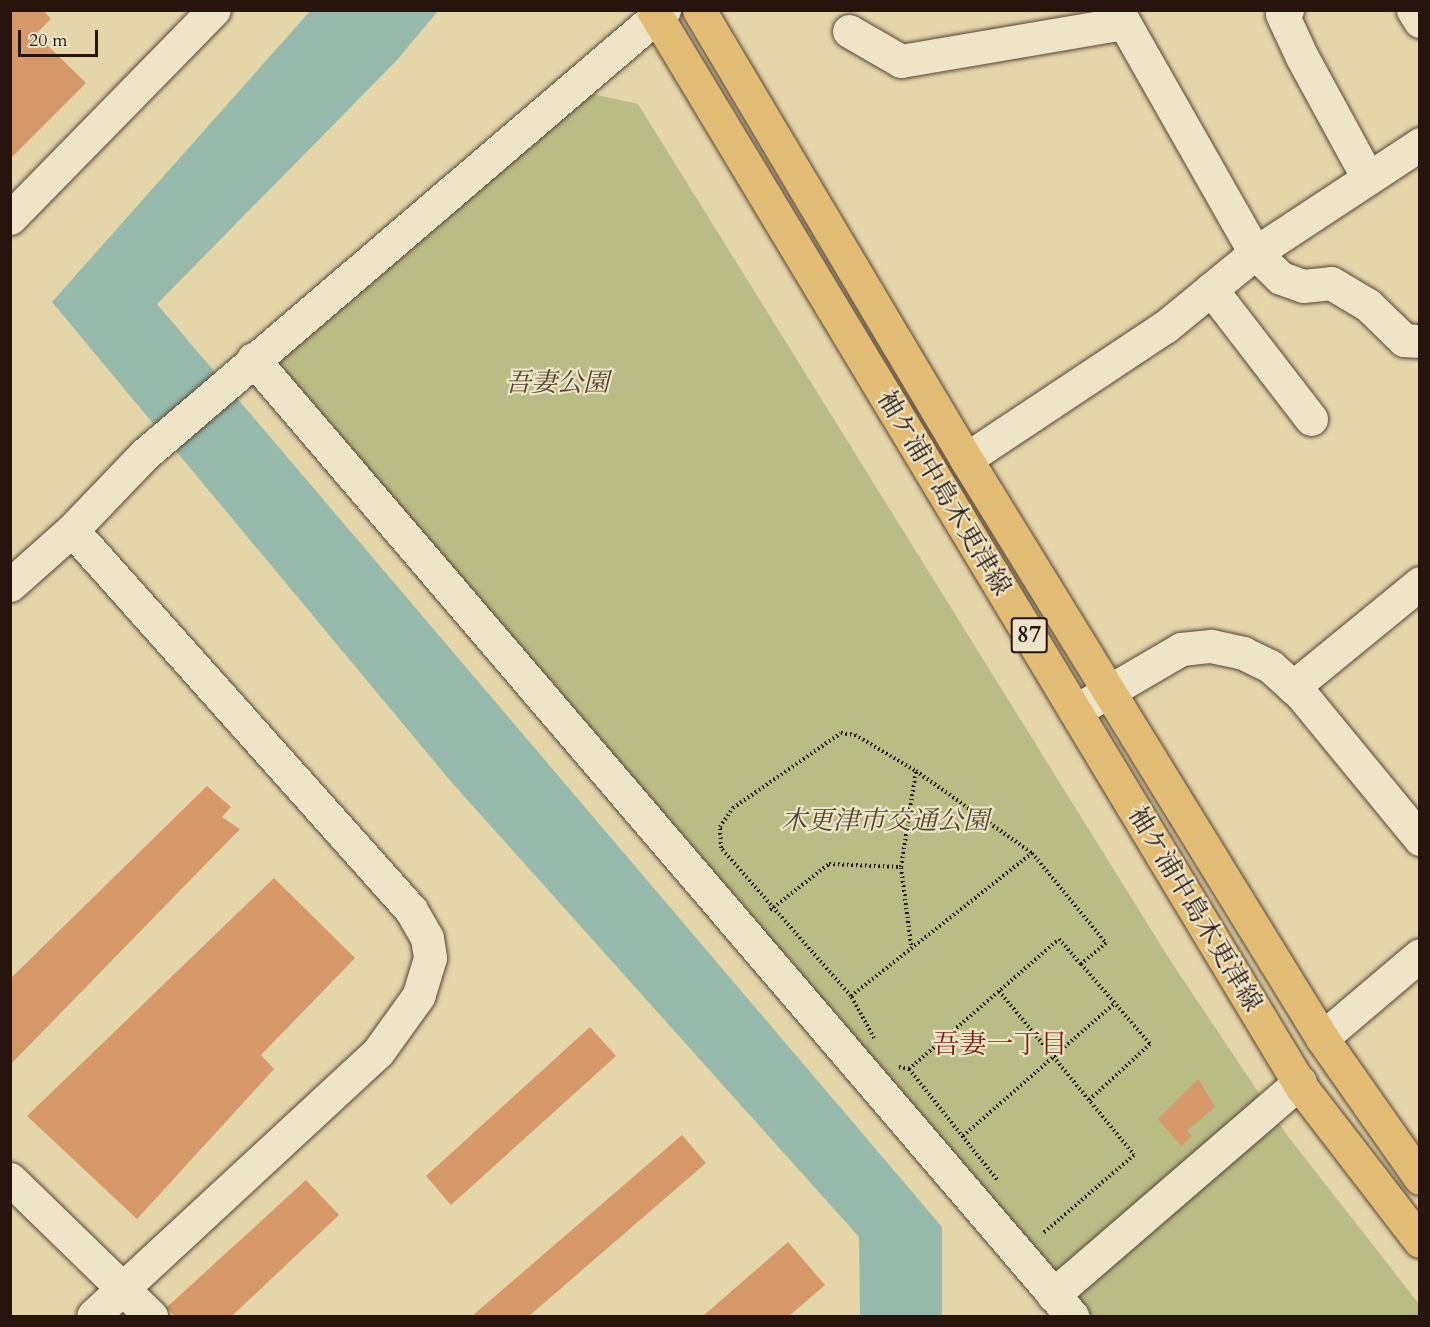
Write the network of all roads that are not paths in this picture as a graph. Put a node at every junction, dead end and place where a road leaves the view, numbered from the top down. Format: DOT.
graph roads {
  1 [pos="214,10"];
  2 [pos="699,10"];
  3 [pos="1287,10"];
  4 [pos="1413,10"];
  5 [pos="657,13"];
  6 [pos="1120,17"];
  7 [pos="1419,21"];
  8 [pos="849,31"];
  9 [pos="1419,144"];
  10 [pos="1368,178"];
  11 [pos="10,218"];
  12 [pos="1256,253"];
  13 [pos="1211,289"];
  14 [pos="1419,341"];
  15 [pos="247,365"];
  16 [pos="1311,419"];
  17 [pos="966,459"];
  18 [pos="72,531"];
  19 [pos="12,581"];
  20 [pos="1419,583"];
  21 [pos="1293,687"];
  22 [pos="1110,693"];
  23 [pos="1076,711"];
  24 [pos="1419,840"];
  25 [pos="1419,955"];
  26 [pos="1322,1038"];
  27 [pos="1300,1082"];
  28 [pos="1419,1178"];
  29 [pos="10,1179"];
  30 [pos="1419,1241"];
  31 [pos="123,1288"];
  32 [pos="1063,1306"];
  33 [pos="93,1317"];
  34 [pos="151,1317"];
  1 -- 11 [label="street"];
  2 -- 17 [label="main road, 袖ケ浦中島木更津線 / 87"];
  3 -- 10 [label="street"];
  4 -- 7 [label="street"];
  5 -- 15 [label="street"];
  5 -- 23 [label="main road, 袖ケ浦中島木更津線 / 87"];
  6 -- 8 [label="street"];
  6 -- 12 [label="street"];
  9 -- 10 [label="street"];
  10 -- 12 [label="street"];
  12 -- 13 [label="street"];
  12 -- 14 [label="street"];
  13 -- 16 [label="street"];
  13 -- 17 [label="street"];
  15 -- 18 [label="street"];
  15 -- 32 [label="street"];
  17 -- 22 [label="main road, 袖ケ浦中島木更津線 / 87"];
  18 -- 19 [label="street"];
  18 -- 31 [label="street"];
  20 -- 21 [label="street"];
  21 -- 22 [label="street"];
  21 -- 24 [label="street"];
  22 -- 23 [label="street"];
  22 -- 26 [label="main road, 袖ケ浦中島木更津線 / 87"];
  23 -- 27 [label="main road, 袖ケ浦中島木更津線 / 87"];
  25 -- 26 [label="street"];
  26 -- 28 [label="main road, 袖ケ浦中島木更津線 / 87"];
  27 -- 30 [label="main road, 袖ケ浦中島木更津線 / 87"];
  27 -- 32 [label="street"];
  29 -- 31 [label="street"];
  31 -- 33 [label="street"];
  31 -- 34 [label="street"];
}
